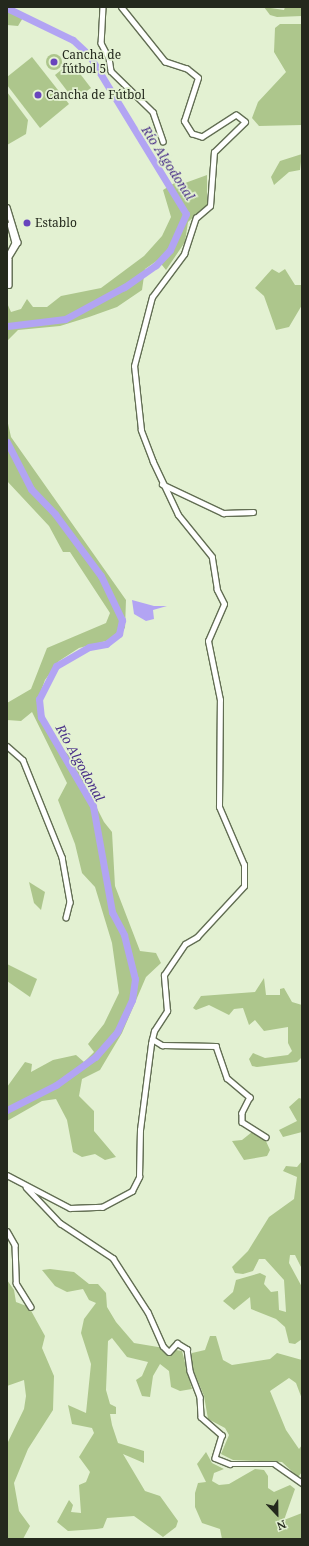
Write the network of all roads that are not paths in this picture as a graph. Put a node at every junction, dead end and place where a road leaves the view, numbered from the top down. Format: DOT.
graph roads {
  1 [pos="103,7"];
  2 [pos="121,7"];
  3 [pos="163,141"];
  4 [pos="7,207"];
  5 [pos="7,216"];
  6 [pos="9,258"];
  7 [pos="9,285"];
  8 [pos="162,484"];
  9 [pos="252,512"];
  10 [pos="7,746"];
  11 [pos="66,918"];
  12 [pos="152,1039"];
  13 [pos="266,1137"];
  14 [pos="7,1175"];
  15 [pos="26,1187"];
  16 [pos="7,1231"];
  17 [pos="31,1308"];
  18 [pos="302,1483"];
  1 -- 3 [label="street"];
  2 -- 8 [label="street"];
  4 -- 6 [label="street"];
  5 -- 6 [label="street"];
  6 -- 7 [label="street"];
  8 -- 9 [label="street"];
  8 -- 12 [label="street"];
  10 -- 11 [label="street"];
  12 -- 13 [label="street"];
  12 -- 15 [label="street"];
  14 -- 15 [label="street"];
  15 -- 18 [label="street"];
  16 -- 17 [label="street"];
}
